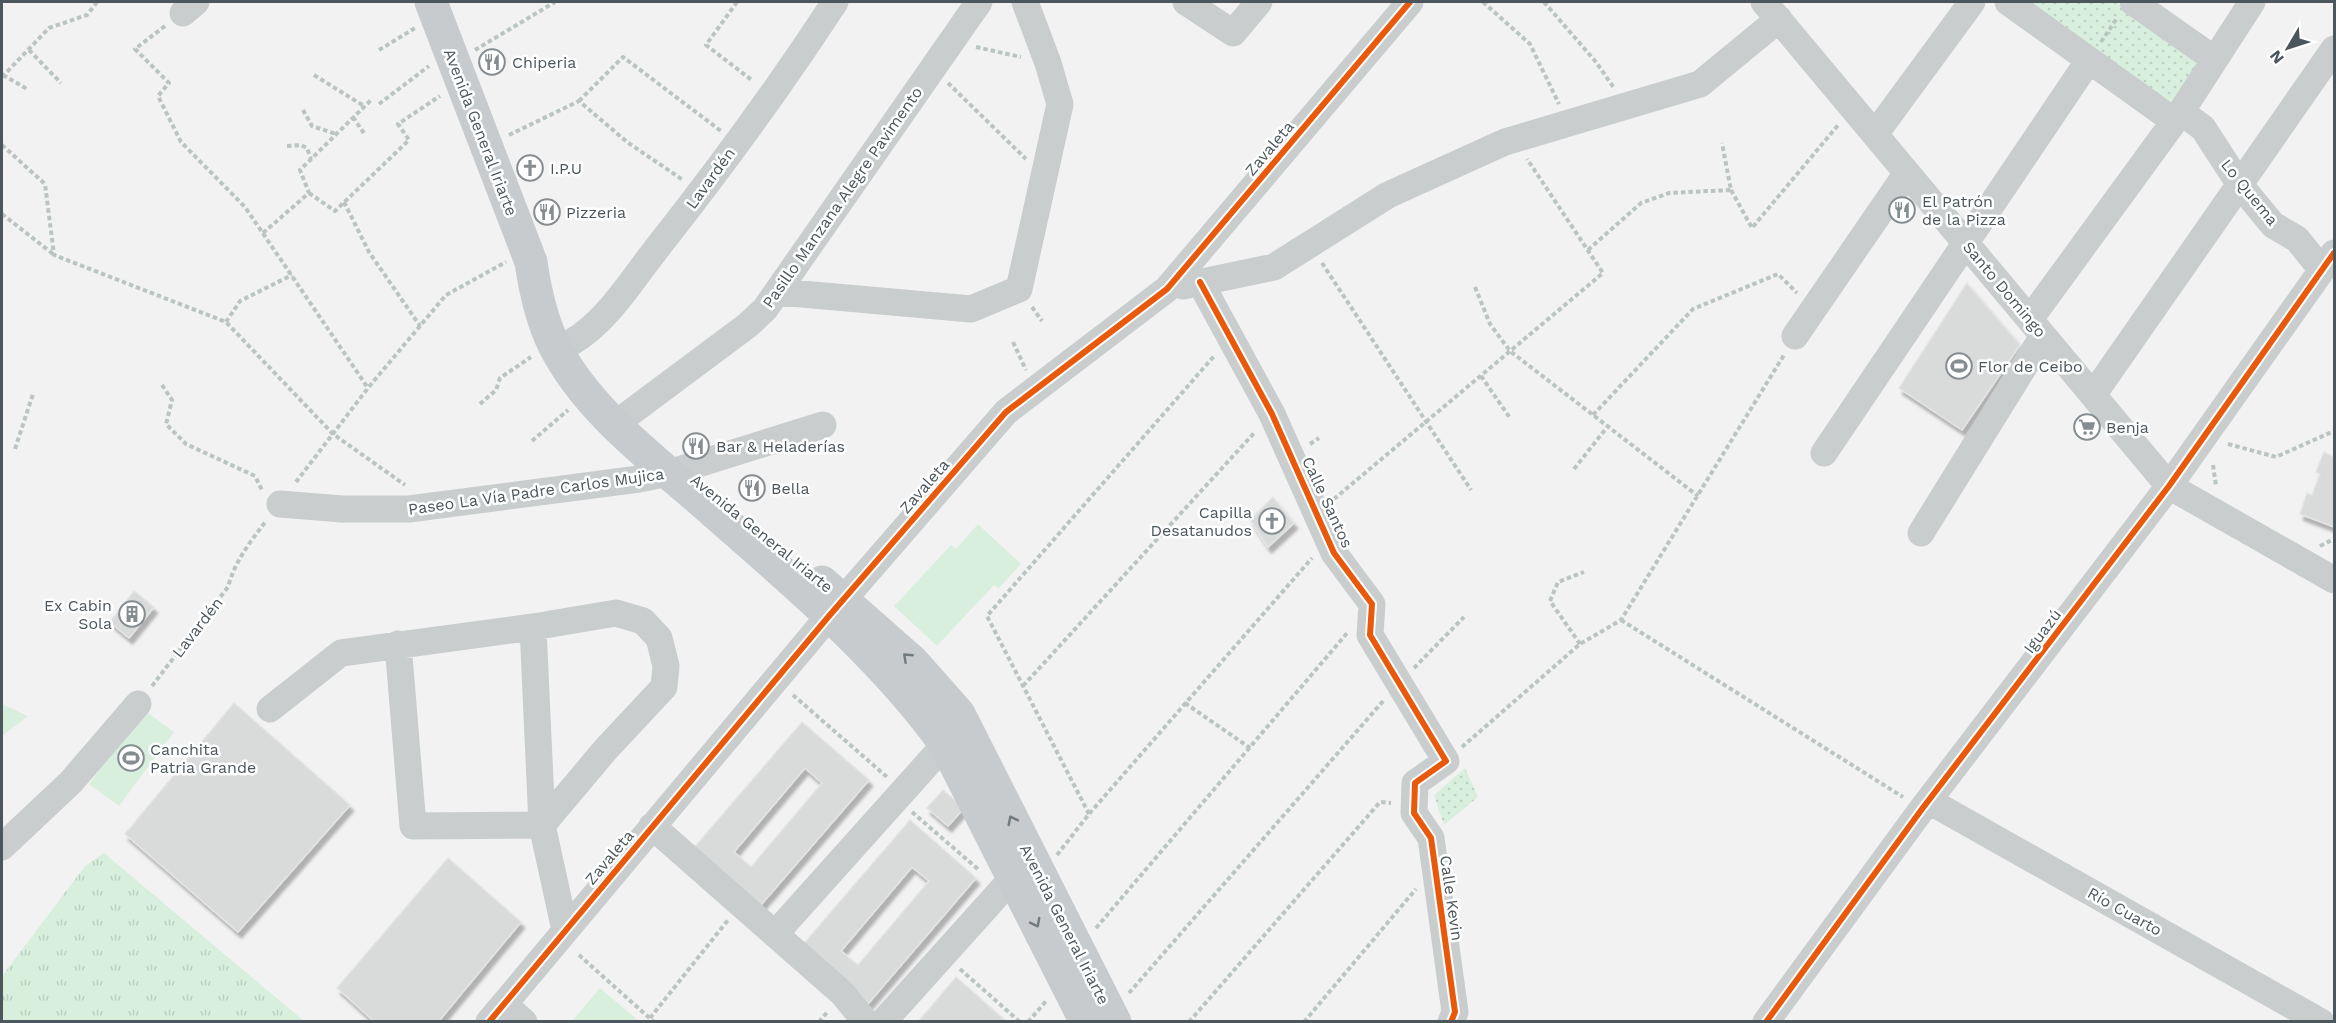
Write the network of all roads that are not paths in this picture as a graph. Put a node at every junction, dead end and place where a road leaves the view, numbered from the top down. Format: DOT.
graph roads {
  1 [pos="835,2"];
  2 [pos="979,2"];
  3 [pos="1025,2"];
  4 [pos="1186,2"];
  5 [pos="1259,2"];
  6 [pos="1410,2"];
  7 [pos="1972,2"];
  8 [pos="2008,2"];
  9 [pos="2252,2"];
  10 [pos="2127,6"];
  11 [pos="434,8"];
  12 [pos="1772,10"];
  13 [pos="2334,49"];
  14 [pos="2214,59"];
  15 [pos="2089,60"];
  16 [pos="2178,117"];
  17 [pos="1875,134"];
  18 [pos="1907,173"];
  19 [pos="2240,185"];
  20 [pos="1964,241"];
  21 [pos="2328,261"];
  22 [pos="1200,282"];
  23 [pos="1167,289"];
  24 [pos="779,292"];
  25 [pos="2037,327"];
  26 [pos="1795,336"];
  27 [pos="563,343"];
  28 [pos="2093,395"];
  29 [pos="626,416"];
  30 [pos="823,425"];
  31 [pos="1824,453"];
  32 [pos="676,471"];
  33 [pos="2169,486"];
  34 [pos="272,498"];
  35 [pos="1921,533"];
  36 [pos="2334,580"];
  37 [pos="836,608"];
  38 [pos="533,627"];
  39 [pos="398,644"];
  40 [pos="138,704"];
  41 [pos="270,709"];
  42 [pos="954,734"];
  43 [pos="1414,804"];
  44 [pos="1926,805"];
  45 [pos="542,825"];
  46 [pos="652,826"];
  47 [pos="2,847"];
  48 [pos="1022,875"];
  49 [pos="565,930"];
  50 [pos="775,934"];
  51 [pos="496,1013"];
  52 [pos="1104,1019"];
  53 [pos="524,1022"];
  54 [pos="866,1022"];
  55 [pos="883,1022"];
  56 [pos="1451,1022"];
  57 [pos="1766,1022"];
  58 [pos="2320,1022"];
  1 -- 27 [label="street, Lavardén"];
  2 -- 24 [label="street, Pasillo Manzana Alegre Pavimento"];
  3 -- 24 [label="street"];
  4 -- 5 [label="street"];
  6 -- 23 [label="street, Zavaleta"];
  7 -- 17 [label="street"];
  8 -- 15 [label="street, Lo Quema"];
  9 -- 14 [label="street"];
  10 -- 14 [label="street"];
  11 -- 27 [label="main road, Avenida General Iriarte"];
  12 -- 17 [label="street, Santo Domingo"];
  12 -- 22 [label="street"];
  13 -- 19 [label="street"];
  14 -- 16 [label="street"];
  15 -- 16 [label="street, Lo Quema"];
  15 -- 20 [label="street"];
  16 -- 19 [label="street, Lo Quema"];
  16 -- 25 [label="street"];
  17 -- 18 [label="street, Santo Domingo"];
  18 -- 20 [label="street, Santo Domingo"];
  18 -- 26 [label="street"];
  19 -- 21 [label="street, Lo Quema"];
  19 -- 28 [label="street"];
  20 -- 25 [label="street, Santo Domingo"];
  20 -- 31 [label="street"];
  21 -- 33 [label="street, Iguazú"];
  22 -- 23 [label="street"];
  22 -- 43 [label="street, Calle Santos"];
  23 -- 37 [label="street, Zavaleta"];
  24 -- 29 [label="street, Pasillo Manzana Alegre Pavimento"];
  25 -- 28 [label="street, Santo Domingo"];
  25 -- 35 [label="street"];
  27 -- 29 [label="main road, Avenida General Iriarte"];
  27 -- 32 [label="main road, Avenida General Iriarte"];
  28 -- 33 [label="street, Santo Domingo"];
  29 -- 32 [label="main road, Avenida General Iriarte"];
  30 -- 32 [label="street, Paseo La Vía Padre Carlos Mujica"];
  32 -- 34 [label="street, Paseo La Vía Padre Carlos Mujica"];
  32 -- 37 [label="main road, Avenida General Iriarte"];
  33 -- 36 [label="street, Santo Domingo"];
  33 -- 44 [label="street, Iguazú"];
  37 -- 42 [label="main road, Avenida General Iriarte"];
  37 -- 46 [label="street, Zavaleta"];
  38 -- 39 [label="street"];
  38 -- 45 [label="street"];
  38 -- 45 [label="street"];
  39 -- 41 [label="street"];
  39 -- 45 [label="street"];
  40 -- 47 [label="street"];
  42 -- 48 [label="main road, Avenida General Iriarte"];
  42 -- 50 [label="street"];
  43 -- 56 [label="street, Calle Kevin"];
  44 -- 57 [label="street, Iguazú"];
  44 -- 58 [label="street, Río Cuarto"];
  45 -- 49 [label="street"];
  46 -- 49 [label="street, Zavaleta"];
  46 -- 50 [label="street"];
  48 -- 52 [label="main road, Avenida General Iriarte, one-way"];
  48 -- 52 [label="main road, Avenida General Iriarte"];
  48 -- 55 [label="street"];
  49 -- 51 [label="street, Zavaleta"];
  50 -- 54 [label="street"];
  51 -- 53 [label="street"];
}
